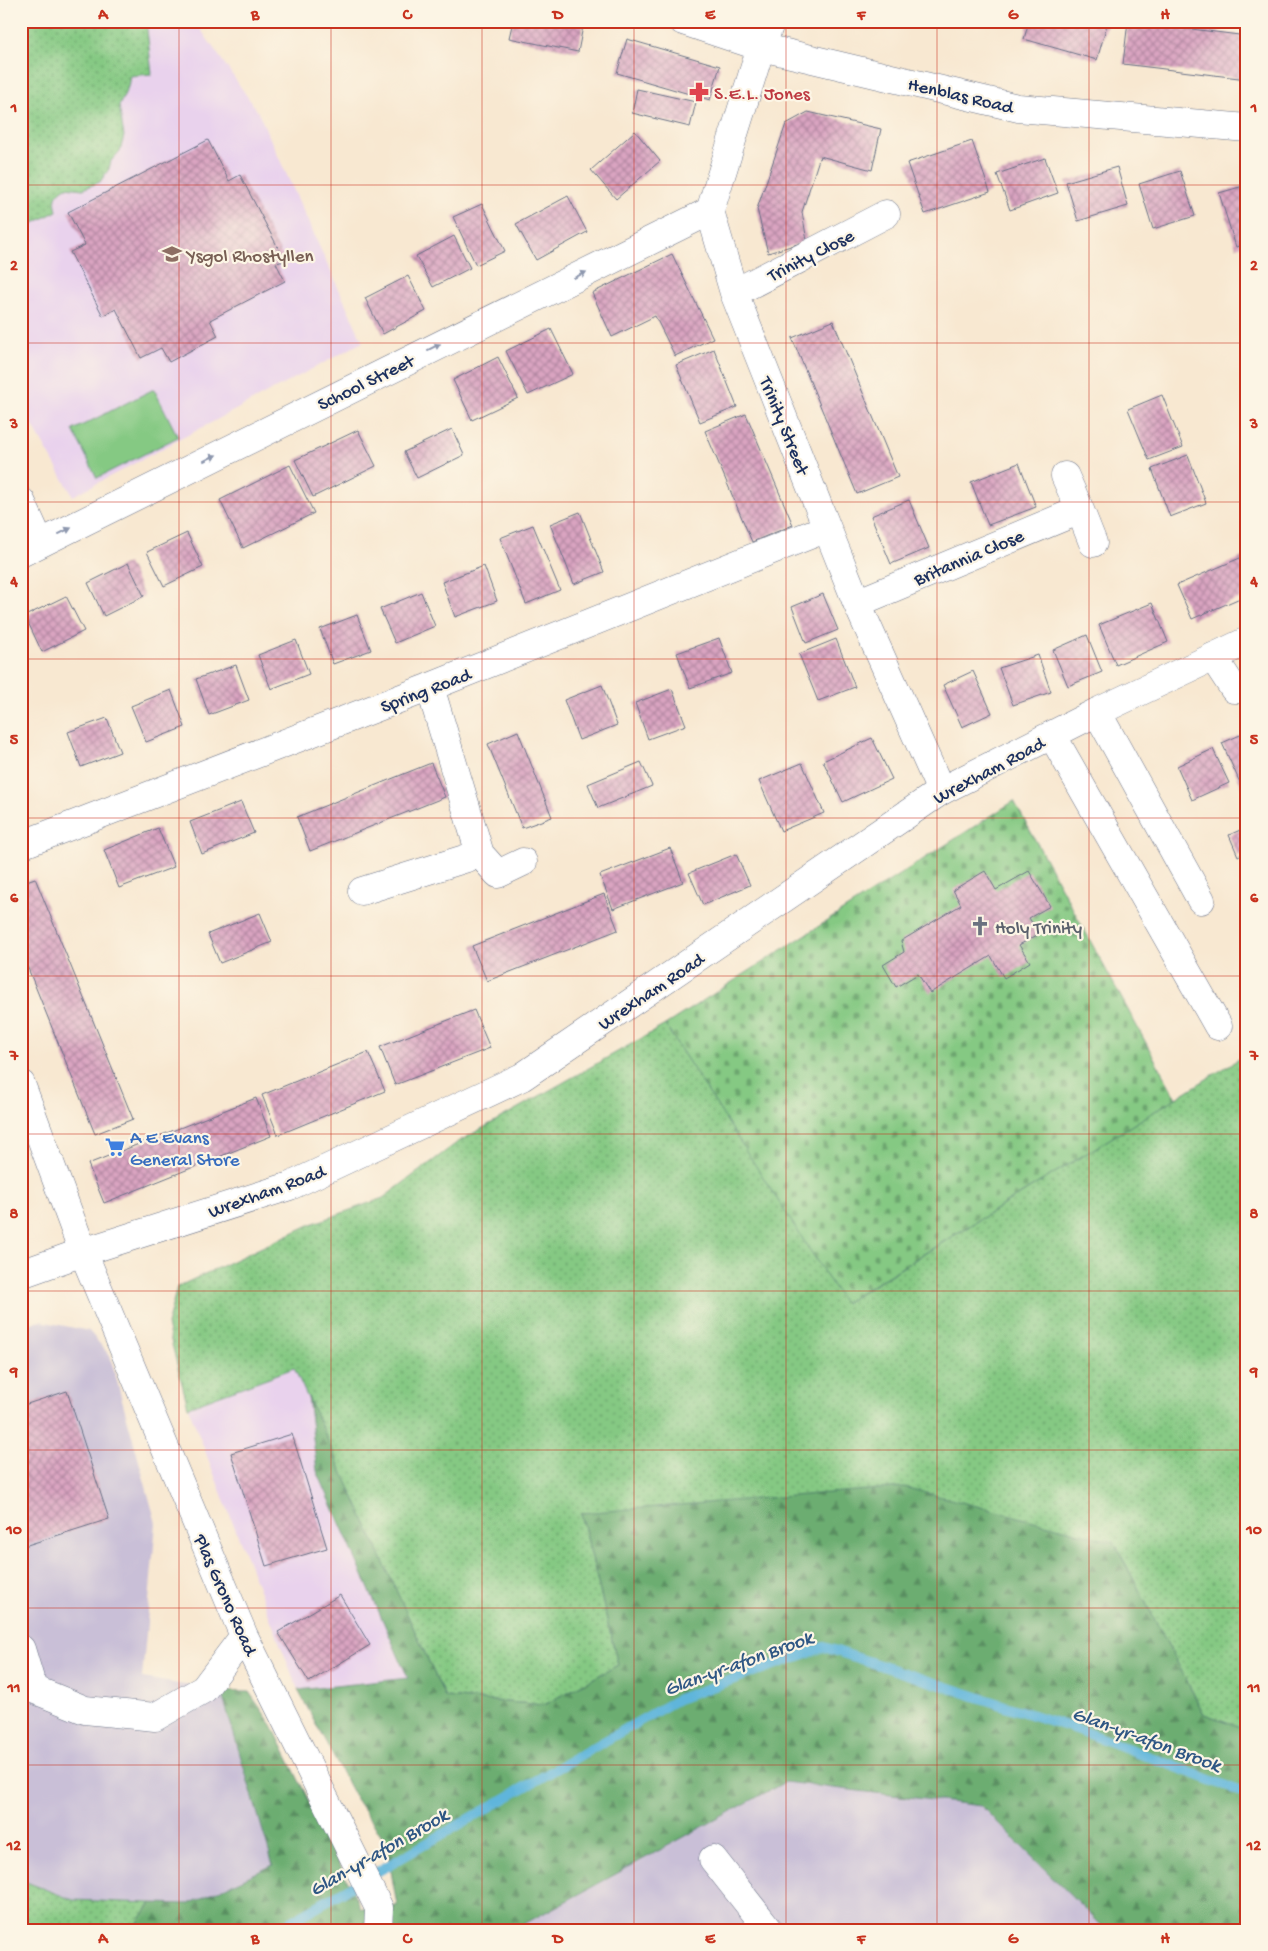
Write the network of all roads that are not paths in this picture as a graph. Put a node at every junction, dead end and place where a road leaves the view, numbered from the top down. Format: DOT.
graph roads {
  1 [pos="684,21"];
  2 [pos="771,21"];
  3 [pos="761,48"];
  4 [pos="1247,128"];
  5 [pos="710,210"];
  6 [pos="886,214"];
  7 [pos="734,293"];
  8 [pos="1065,476"];
  9 [pos="21,501"];
  10 [pos="1080,510"];
  11 [pos="827,528"];
  12 [pos="1093,543"];
  13 [pos="31,548"];
  14 [pos="857,603"];
  15 [pos="1247,641"];
  16 [pos="1213,657"];
  17 [pos="430,687"];
  18 [pos="1247,689"];
  19 [pos="1097,712"];
  20 [pos="1052,735"];
  21 [pos="941,791"];
  22 [pos="21,845"];
  23 [pos="480,854"];
  24 [pos="523,862"];
  25 [pos="362,891"];
  26 [pos="1202,900"];
  27 [pos="1218,1026"];
  28 [pos="21,1084"];
  29 [pos="83,1252"];
  30 [pos="21,1274"];
  31 [pos="244,1636"];
  32 [pos="21,1649"];
  33 [pos="27,1688"];
  34 [pos="713,1859"];
  35 [pos="378,1930"];
  36 [pos="769,1930"];
  1 -- 3 [label="street, Henblas Road"];
  2 -- 3 [label="street"];
  3 -- 4 [label="street, Henblas Road"];
  3 -- 5 [label="street"];
  5 -- 7 [label="street, Trinity Street"];
  13 -- 5 [label="street, School Street, one-way"];
  6 -- 7 [label="street, Trinity Close"];
  7 -- 11 [label="street, Trinity Street"];
  8 -- 10 [label="street"];
  9 -- 13 [label="street"];
  10 -- 12 [label="street"];
  10 -- 14 [label="street, Britannia Close"];
  11 -- 14 [label="street, Trinity Street"];
  11 -- 17 [label="street, Spring Road"];
  14 -- 21 [label="street, Trinity Street"];
  15 -- 16 [label="street, Wrexham Road"];
  16 -- 18 [label="street"];
  16 -- 19 [label="street, Wrexham Road"];
  17 -- 22 [label="street, Spring Road"];
  17 -- 23 [label="street"];
  19 -- 20 [label="street, Wrexham Road"];
  19 -- 26 [label="street"];
  20 -- 21 [label="street, Wrexham Road"];
  20 -- 27 [label="street"];
  21 -- 29 [label="street, Wrexham Road"];
  23 -- 24 [label="street"];
  23 -- 25 [label="street"];
  28 -- 29 [label="street, Plas Grono Road"];
  29 -- 30 [label="street, Wrexham Road"];
  29 -- 31 [label="street, Plas Grono Road"];
  31 -- 33 [label="street"];
  31 -- 35 [label="street, Plas Grono Road"];
  32 -- 33 [label="street"];
  34 -- 36 [label="street"];
}
